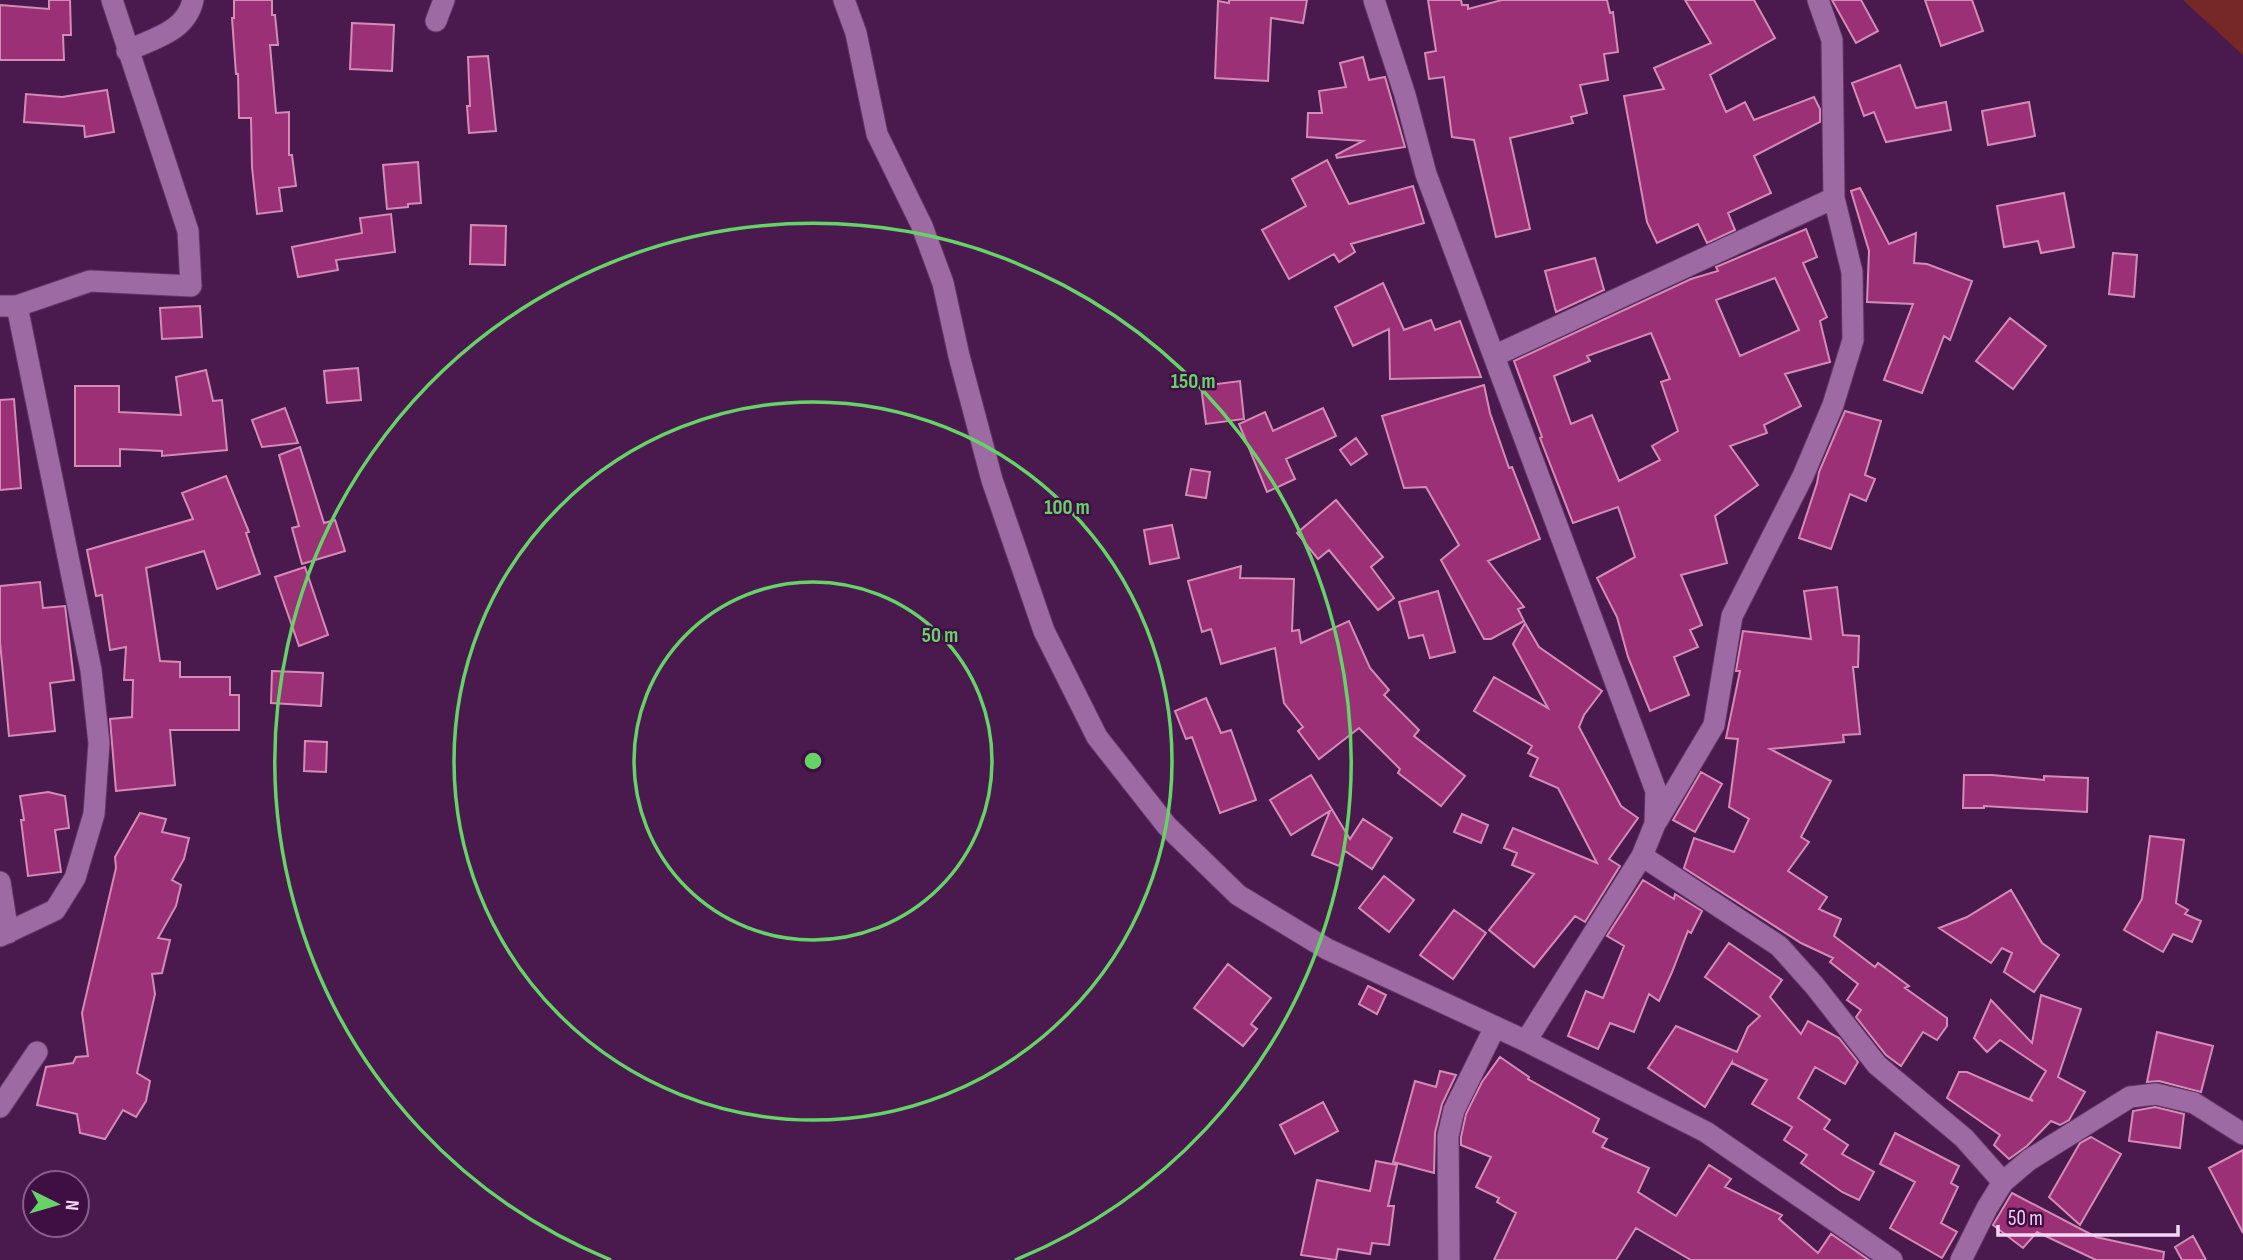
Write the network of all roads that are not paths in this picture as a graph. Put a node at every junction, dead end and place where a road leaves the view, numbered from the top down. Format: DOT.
graph roads {
  1 [pos="112,0"];
  2 [pos="193,0"];
  3 [pos="444,0"];
  4 [pos="844,0"];
  5 [pos="1374,0"];
  6 [pos="1818,0"];
  7 [pos="436,21"];
  8 [pos="127,51"];
  9 [pos="1834,198"];
  10 [pos="9,306"];
  11 [pos="1494,356"];
  12 [pos="1655,824"];
  13 [pos="1642,856"];
  14 [pos="0,882"];
  15 [pos="4,934"];
  16 [pos="1495,1027"];
  17 [pos="1526,1041"];
  18 [pos="37,1052"];
  19 [pos="0,1107"];
  20 [pos="2243,1134"];
  21 [pos="2003,1182"];
  22 [pos="1450,1260"];
  23 [pos="1892,1260"];
  24 [pos="1961,1260"];
  1 -- 8 [label="street"];
  2 -- 8 [label="street"];
  3 -- 7 [label="street"];
  4 -- 16 [label="street"];
  5 -- 11 [label="street"];
  6 -- 9 [label="street"];
  8 -- 10 [label="street"];
  9 -- 11 [label="street"];
  9 -- 12 [label="street"];
  10 -- 15 [label="street"];
  11 -- 12 [label="street"];
  12 -- 13 [label="street"];
  13 -- 17 [label="street"];
  13 -- 21 [label="street"];
  14 -- 15 [label="street"];
  16 -- 17 [label="street"];
  16 -- 22 [label="street"];
  17 -- 23 [label="street"];
  18 -- 19 [label="street"];
  20 -- 21 [label="street"];
  21 -- 24 [label="street"];
}
